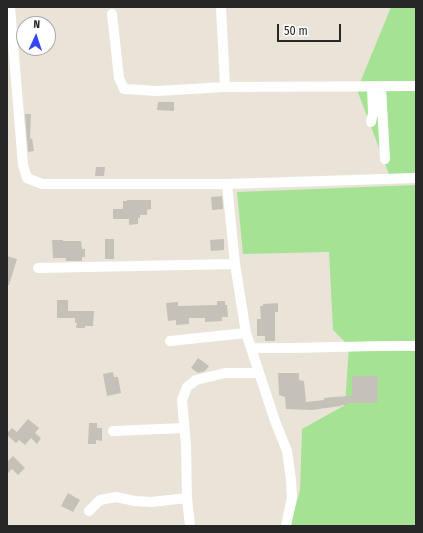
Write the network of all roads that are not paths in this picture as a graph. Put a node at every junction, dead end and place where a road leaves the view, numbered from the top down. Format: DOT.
graph roads {
  1 [pos="10,7"];
  2 [pos="221,7"];
  3 [pos="112,14"];
  4 [pos="416,86"];
  5 [pos="225,87"];
  6 [pos="377,87"];
  7 [pos="371,122"];
  8 [pos="385,159"];
  9 [pos="416,178"];
  10 [pos="227,184"];
  11 [pos="235,264"];
  12 [pos="38,268"];
  13 [pos="246,333"];
  14 [pos="170,341"];
  15 [pos="416,346"];
  16 [pos="252,348"];
  17 [pos="259,373"];
  18 [pos="184,428"];
  19 [pos="113,431"];
  20 [pos="188,498"];
  21 [pos="89,511"];
  22 [pos="190,526"];
  23 [pos="286,526"];
  1 -- 10 [label="street"];
  2 -- 5 [label="street"];
  3 -- 5 [label="street"];
  4 -- 6 [label="street"];
  5 -- 6 [label="street"];
  6 -- 7 [label="street"];
  6 -- 8 [label="street"];
  9 -- 10 [label="street"];
  10 -- 11 [label="street"];
  11 -- 12 [label="street"];
  11 -- 13 [label="street"];
  13 -- 14 [label="street"];
  13 -- 16 [label="street"];
  15 -- 16 [label="street"];
  16 -- 17 [label="street"];
  17 -- 18 [label="street"];
  17 -- 23 [label="street"];
  18 -- 19 [label="street"];
  18 -- 20 [label="street"];
  20 -- 21 [label="street"];
  20 -- 22 [label="street"];
}
